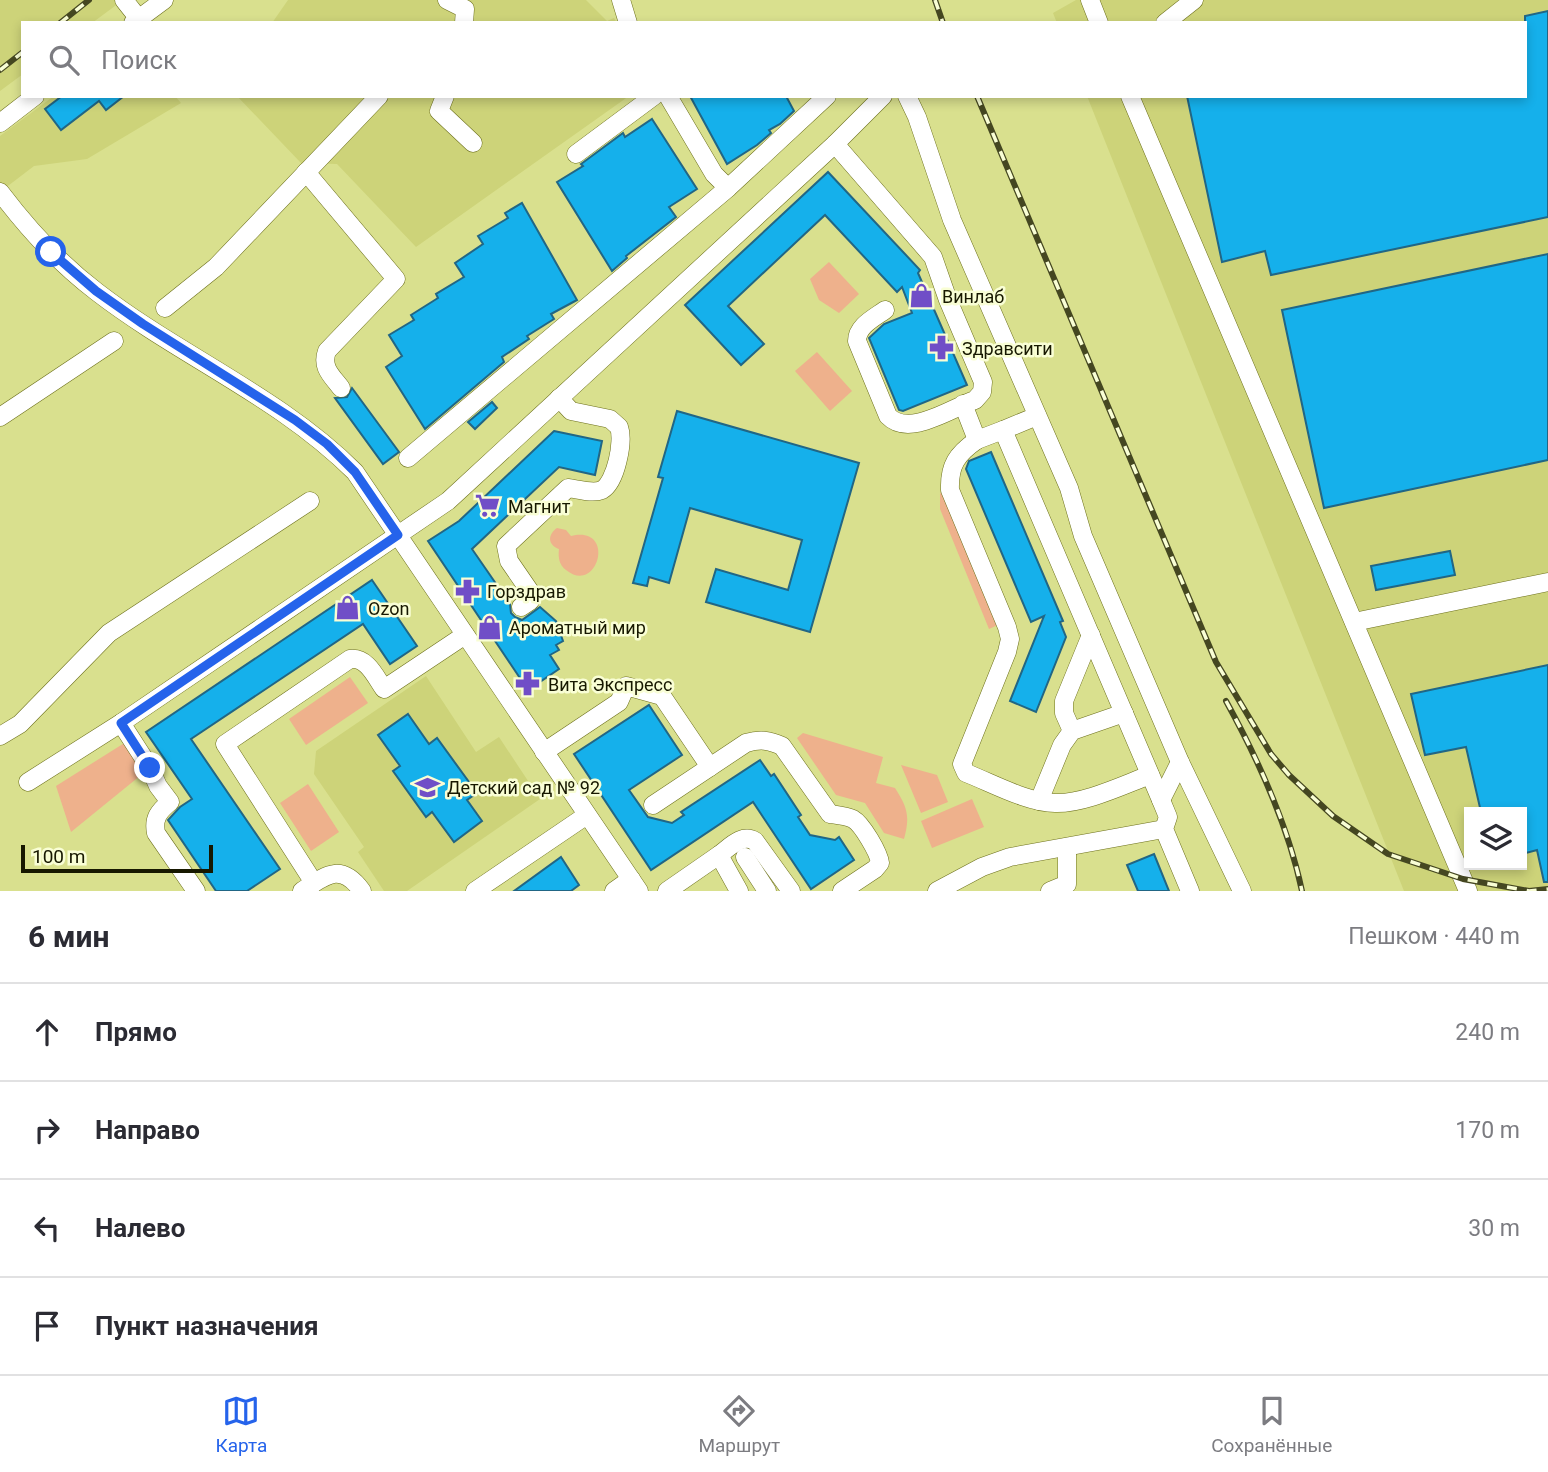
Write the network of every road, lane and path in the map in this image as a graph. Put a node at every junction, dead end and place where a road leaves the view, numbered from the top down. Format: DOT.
graph roads {
  1 [pos="124,0"];
  2 [pos="164,0"];
  3 [pos="447,0"];
  4 [pos="621,0"];
  5 [pos="1090,0"];
  6 [pos="1195,0"];
  7 [pos="467,10"];
  8 [pos="136,21"];
  9 [pos="627,21"];
  10 [pos="1098,21"];
  11 [pos="1168,21"];
  12 [pos="32,98"];
  13 [pos="377,98"];
  14 [pos="444,98"];
  15 [pos="651,98"];
  16 [pos="669,98"];
  17 [pos="825,98"];
  18 [pos="881,98"];
  19 [pos="908,98"];
  20 [pos="1131,98"];
  21 [pos="0,123"];
  22 [pos="473,143"];
  23 [pos="835,144"];
  24 [pos="576,154"];
  25 [pos="306,172"];
  26 [pos="727,188"];
  27 [pos="0,192"];
  28 [pos="165,308"];
  29 [pos="886,310"];
  30 [pos="114,341"];
  31 [pos="341,388"];
  32 [pos="559,398"];
  33 [pos="956,401"];
  34 [pos="1037,416"];
  35 [pos="0,417"];
  36 [pos="1003,430"];
  37 [pos="977,440"];
  38 [pos="408,458"];
  39 [pos="310,501"];
  40 [pos="398,535"];
  41 [pos="1548,582"];
  42 [pos="521,607"];
  43 [pos="1354,622"];
  44 [pos="465,635"];
  45 [pos="1091,635"];
  46 [pos="1124,713"];
  47 [pos="121,723"];
  48 [pos="1072,731"];
  49 [pos="0,736"];
  50 [pos="544,752"];
  51 [pos="1180,762"];
  52 [pos="710,767"];
  53 [pos="1150,775"];
  54 [pos="28,782"];
  55 [pos="1161,800"];
  56 [pos="1039,801"];
  57 [pos="653,805"];
  58 [pos="587,815"];
  59 [pos="1164,829"];
  60 [pos="1067,847"];
  61 [pos="719,855"];
  62 [pos="745,857"];
  63 [pos="635,885"];
  64 [pos="308,887"];
  65 [pos="197,891"];
  66 [pos="362,891"];
  67 [pos="475,891"];
  68 [pos="614,891"];
  69 [pos="667,891"];
  70 [pos="739,891"];
  71 [pos="767,891"];
  72 [pos="791,891"];
  73 [pos="842,891"];
  74 [pos="937,891"];
  75 [pos="1050,891"];
  76 [pos="1190,891"];
  77 [pos="1242,891"];
  78 [pos="1468,891"];
  1 -- 8 [label="street"];
  2 -- 8 [label="street"];
  3 -- 7 [label="street"];
  4 -- 9 [label="street"];
  5 -- 10 [label="street"];
  6 -- 11 [label="street"];
  12 -- 21 [label="street"];
  13 -- 25 [label="street"];
  14 -- 22 [label="street"];
  15 -- 24 [label="street"];
  16 -- 26 [label="street"];
  17 -- 26 [label="street"];
  18 -- 23 [label="street"];
  19 -- 34 [label="street"];
  20 -- 43 [label="street"];
  23 -- 32 [label="street"];
  23 -- 33 [label="street"];
  25 -- 28 [label="street"];
  25 -- 31 [label="street"];
  26 -- 38 [label="street"];
  27 -- 40 [label="street"];
  29 -- 33 [label="street"];
  30 -- 35 [label="street"];
  32 -- 40 [label="street"];
  32 -- 42 [label="street"];
  33 -- 37 [label="street"];
  34 -- 36 [label="street"];
  34 -- 51 [label="street"];
  36 -- 37 [label="street"];
  36 -- 45 [label="street"];
  37 -- 56 [label="street"];
  39 -- 49 [label="street"];
  40 -- 44 [label="street"];
  40 -- 47 [label="street"];
  41 -- 43 [label="street"];
  43 -- 78 [label="street"];
  44 -- 50 [label="street"];
  44 -- 64 [label="street"];
  45 -- 46 [label="street"];
  45 -- 48 [label="street"];
  46 -- 48 [label="street"];
  46 -- 53 [label="street"];
  47 -- 54 [label="street"];
  47 -- 65 [label="street"];
  48 -- 56 [label="street"];
  50 -- 52 [label="street"];
  50 -- 58 [label="street"];
  51 -- 55 [label="street"];
  51 -- 77 [label="street"];
  52 -- 57 [label="street"];
  52 -- 73 [label="street"];
  53 -- 55 [label="street"];
  53 -- 56 [label="street"];
  55 -- 59 [label="street"];
  58 -- 63 [label="street"];
  58 -- 67 [label="street"];
  59 -- 60 [label="street"];
  59 -- 76 [label="street"];
  60 -- 74 [label="street"];
  60 -- 75 [label="street"];
  61 -- 69 [label="street"];
  61 -- 70 [label="street"];
  61 -- 72 [label="street"];
  62 -- 71 [label="street"];
  63 -- 68 [label="street"];
  64 -- 66 [label="street"];
}
